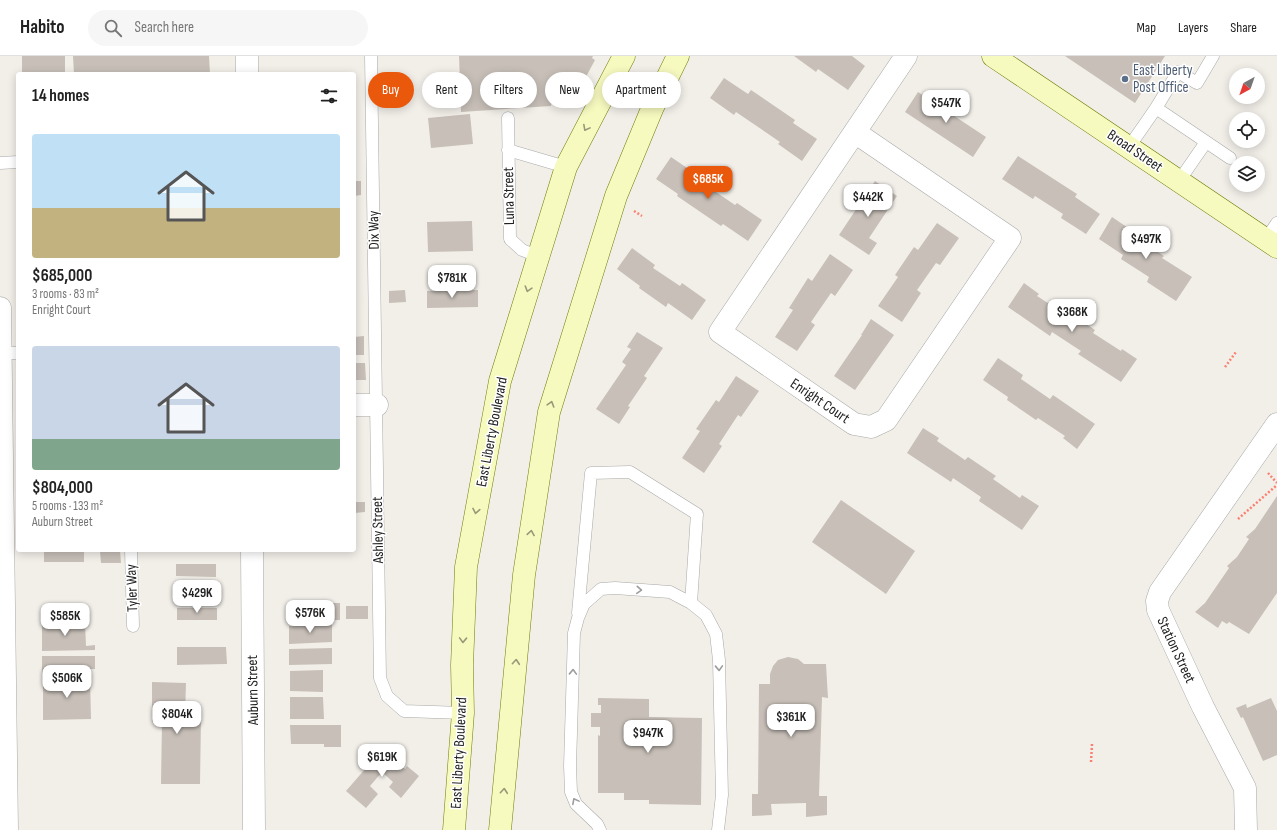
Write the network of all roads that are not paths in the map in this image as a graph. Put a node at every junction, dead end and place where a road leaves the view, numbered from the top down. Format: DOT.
graph roads {
  1 [pos="247,56"];
  2 [pos="371,56"];
  3 [pos="624,56"];
  4 [pos="678,56"];
  5 [pos="906,56"];
  6 [pos="993,56"];
  7 [pos="1213,56"];
  8 [pos="247,72"];
  9 [pos="1156,108"];
  10 [pos="508,118"];
  11 [pos="856,133"];
  12 [pos="1206,142"];
  13 [pos="1129,147"];
  14 [pos="508,150"];
  15 [pos="1229,157"];
  16 [pos="16,162"];
  17 [pos="0,163"];
  18 [pos="566,167"];
  19 [pos="1179,181"];
  20 [pos="1273,236"];
  21 [pos="538,256"];
  22 [pos="0,308"];
  23 [pos="9,353"];
  24 [pos="356,405"];
  25 [pos="377,405"];
  26 [pos="6,409"];
  27 [pos="1277,424"];
  28 [pos="131,552"];
  29 [pos="252,552"];
  30 [pos="691,603"];
  31 [pos="578,618"];
  32 [pos="133,626"];
  33 [pos="463,713"];
  34 [pos="3,720"];
  35 [pos="7,830"];
  36 [pos="254,830"];
  37 [pos="454,830"];
  38 [pos="500,830"];
  39 [pos="600,830"];
  40 [pos="718,830"];
  41 [pos="1246,830"];
  1 -- 8 [label="street"];
  2 -- 25 [label="lane, Dix Way"];
  3 -- 18 [label="main road, East Liberty Boulevard, one-way"];
  38 -- 4 [label="main road, one-way"];
  5 -- 11 [label="street, Enright Court"];
  6 -- 13 [label="main road, Broad Street"];
  7 -- 9 [label="lane"];
  9 -- 12 [label="lane"];
  9 -- 13 [label="lane"];
  10 -- 14 [label="lane, Luna Street"];
  11 -- 11 [label="street, Enright Court"];
  12 -- 15 [label="lane"];
  12 -- 19 [label="lane"];
  13 -- 19 [label="main road, Broad Street"];
  14 -- 18 [label="lane"];
  14 -- 21 [label="lane, Luna Street"];
  16 -- 17 [label="lane"];
  18 -- 21 [label="main road, East Liberty Boulevard"];
  19 -- 20 [label="main road, Broad Street"];
  21 -- 33 [label="main road, East Liberty Boulevard, one-way"];
  22 -- 23 [label="street"];
  23 -- 26 [label="street"];
  24 -- 25 [label="street"];
  25 -- 33 [label="lane, Ashley Street"];
  26 -- 34 [label="street"];
  27 -- 41 [label="street, Station Street"];
  28 -- 32 [label="lane, Tyler Way"];
  29 -- 36 [label="street, Auburn Street"];
  31 -- 30 [label="lane, one-way"];
  30 -- 31 [label="lane"];
  30 -- 40 [label="lane, one-way"];
  39 -- 31 [label="lane, one-way"];
  33 -- 37 [label="main road, East Liberty Boulevard"];
  34 -- 35 [label="street"];
}
